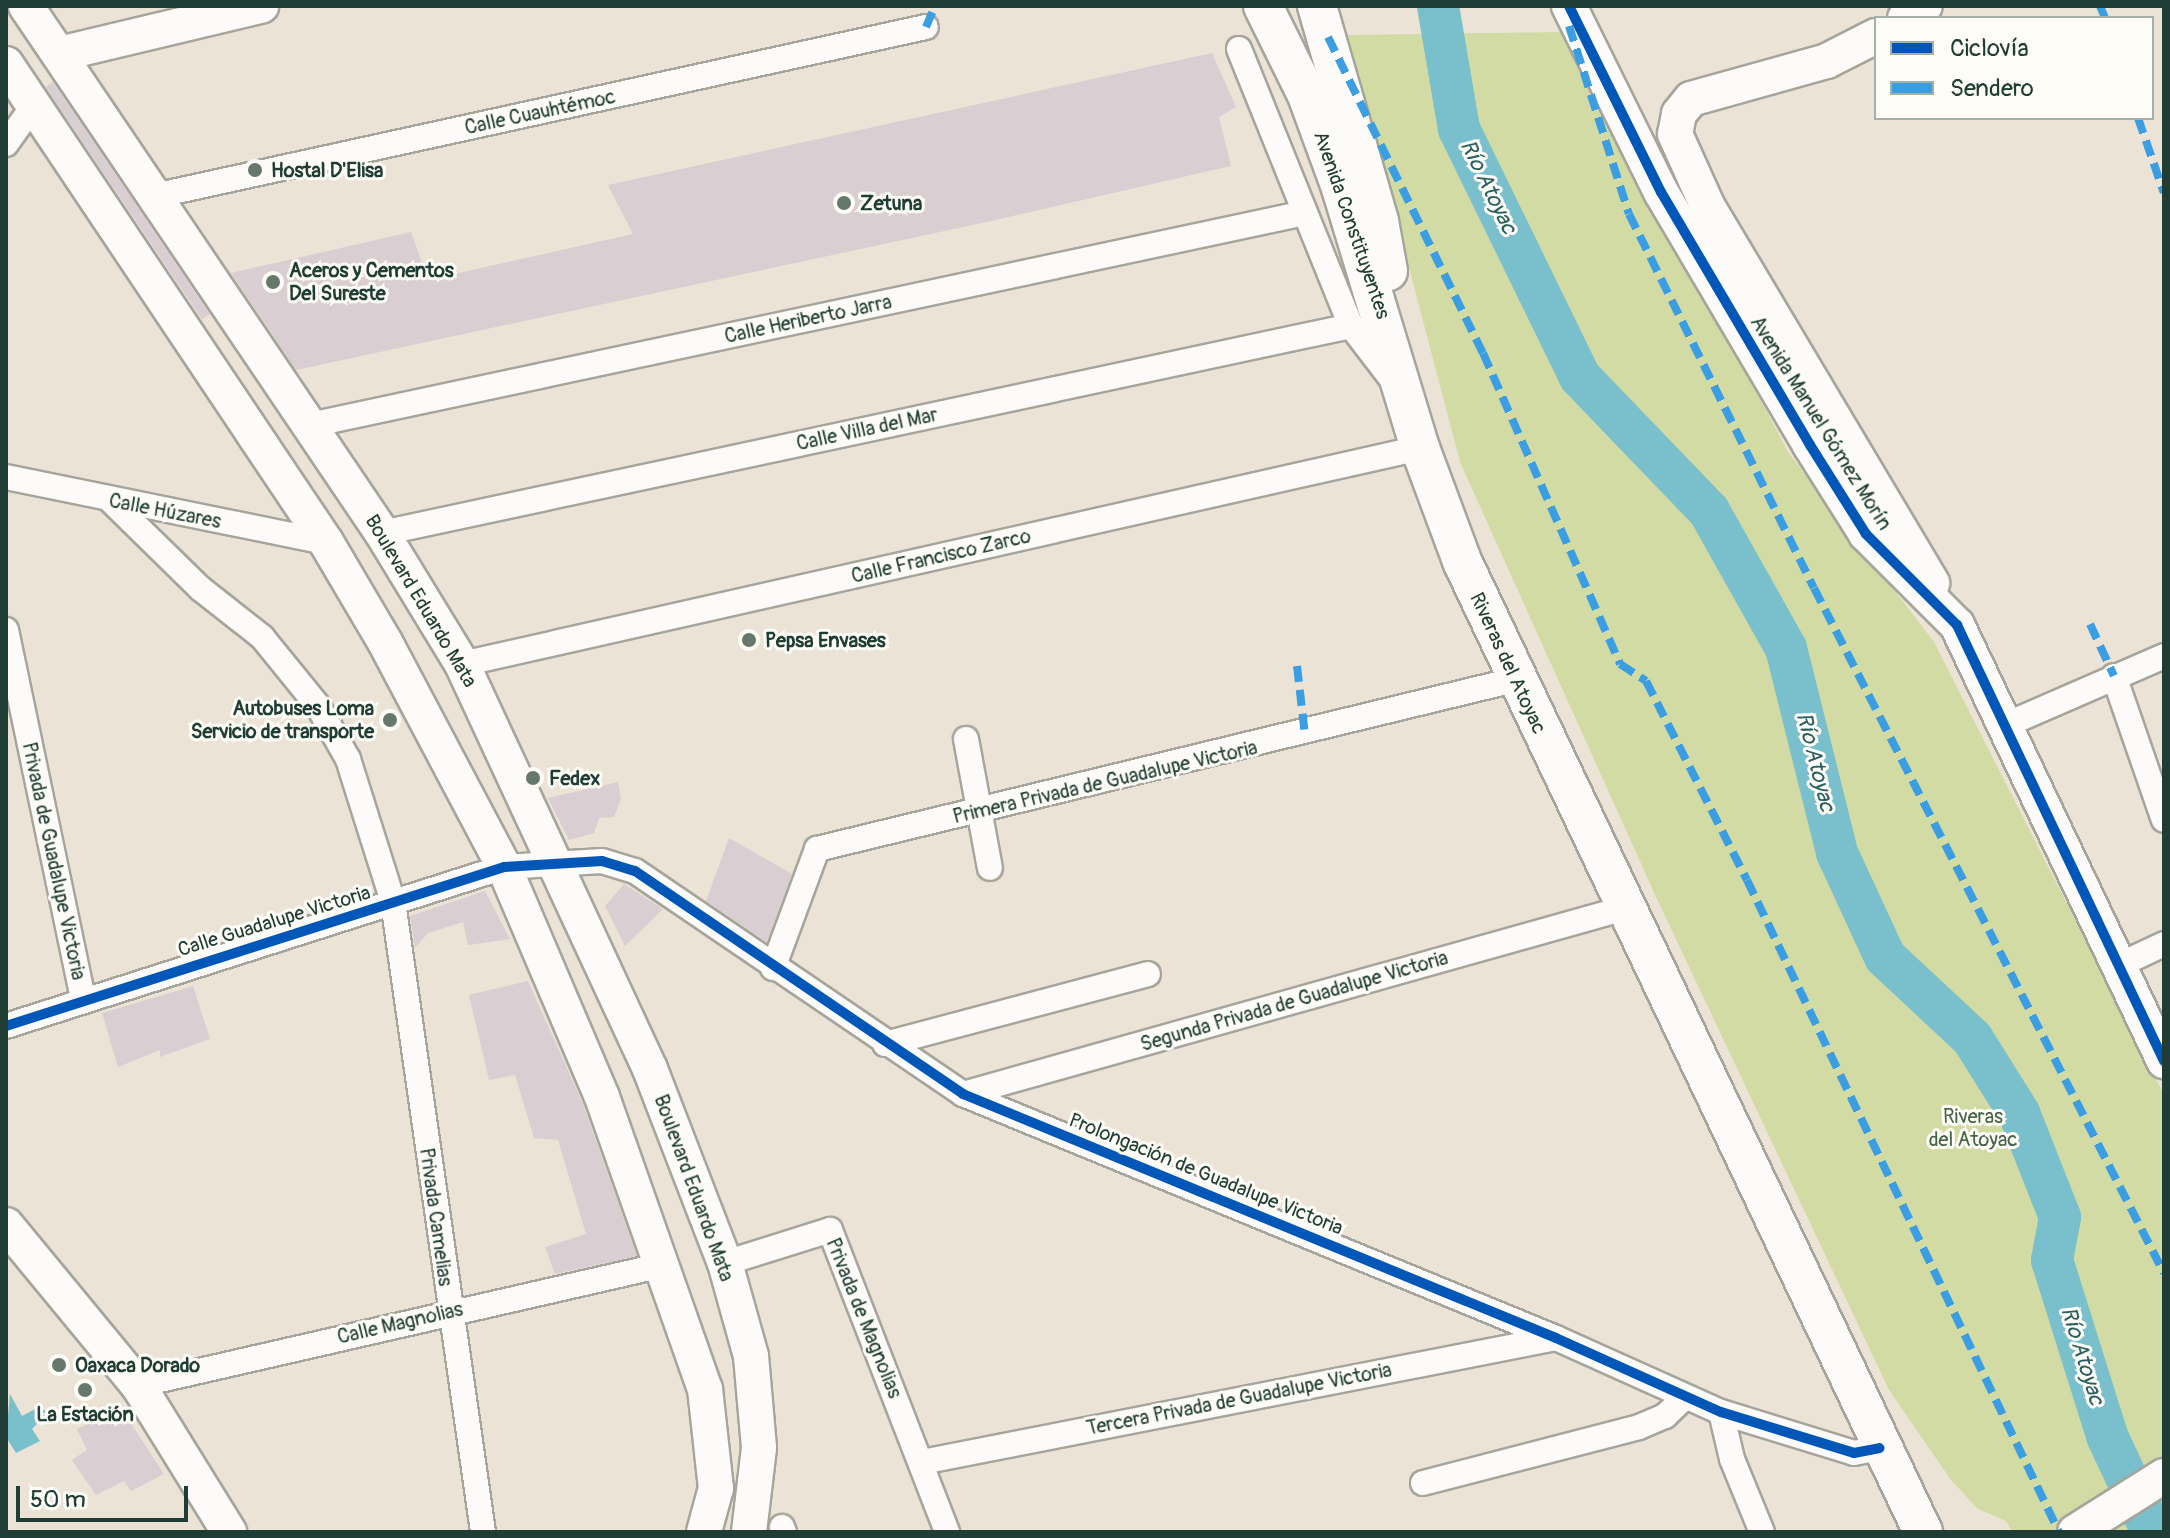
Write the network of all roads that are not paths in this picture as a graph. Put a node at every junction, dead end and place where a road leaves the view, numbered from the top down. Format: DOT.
graph roads {
  1 [pos="26,6"];
  2 [pos="261,6"];
  3 [pos="1263,6"];
  4 [pos="1317,6"];
  5 [pos="1569,6"];
  6 [pos="926,27"];
  7 [pos="1874,37"];
  8 [pos="1239,49"];
  9 [pos="59,54"];
  10 [pos="6,64"];
  11 [pos="34,105"];
  12 [pos="6,144"];
  13 [pos="154,196"];
  14 [pos="1305,213"];
  15 [pos="1351,326"];
  16 [pos="1393,345"];
  17 [pos="1403,391"];
  18 [pos="310,425"];
  19 [pos="1420,448"];
  20 [pos="6,477"];
  21 [pos="111,501"];
  22 [pos="382,533"];
  23 [pos="326,542"];
  24 [pos="1957,625"];
  25 [pos="6,630"];
  26 [pos="2164,656"];
  27 [pos="462,664"];
  28 [pos="2114,676"];
  29 [pos="1514,680"];
  30 [pos="2001,727"];
  31 [pos="966,739"];
  32 [pos="980,813"];
  33 [pos="2164,820"];
  34 [pos="554,861"];
  35 [pos="504,867"];
  36 [pos="990,868"];
  37 [pos="393,902"];
  38 [pos="1625,908"];
  39 [pos="2164,944"];
  40 [pos="2115,967"];
  41 [pos="773,968"];
  42 [pos="1148,974"];
  43 [pos="83,999"];
  44 [pos="6,1026"];
  45 [pos="885,1044"];
  46 [pos="2164,1061"];
  47 [pos="963,1094"];
  48 [pos="6,1225"];
  49 [pos="725,1263"];
  50 [pos="663,1265"];
  51 [pos="449,1311"];
  52 [pos="1556,1338"];
  53 [pos="138,1385"];
  54 [pos="1685,1397"];
  55 [pos="1721,1412"];
  56 [pos="1880,1448"];
  57 [pos="922,1462"];
  58 [pos="2164,1476"];
  59 [pos="1423,1483"];
  60 [pos="772,1530"];
  61 [pos="229,1532"];
  62 [pos="483,1532"];
  63 [pos="704,1532"];
  64 [pos="947,1532"];
  65 [pos="1762,1532"];
  66 [pos="1923,1532"];
  67 [pos="2075,1532"];
  1 -- 9 [label="main road, Boulevard Eduardo Mata"];
  2 -- 9 [label="main road"];
  3 -- 16 [label="main road, Avenida Constituyentes"];
  4 -- 16 [label="main road, Avenida Constituyentes"];
  5 -- 24 [label="main road, Avenida Manuel Gómez Morín"];
  6 -- 13 [label="street, Calle Cuauhtémoc"];
  7 -- 24 [label="main road"];
  8 -- 14 [label="street"];
  9 -- 13 [label="main road, Boulevard Eduardo Mata"];
  10 -- 11 [label="main road"];
  11 -- 12 [label="street"];
  11 -- 23 [label="main road"];
  13 -- 18 [label="main road, Boulevard Eduardo Mata"];
  14 -- 15 [label="street"];
  14 -- 18 [label="street, Calle Heriberto Jarra"];
  15 -- 17 [label="street"];
  15 -- 22 [label="street, Calle Villa del Mar"];
  16 -- 17 [label="main road, Riveras del Atoyac"];
  17 -- 19 [label="main road, Riveras del Atoyac"];
  18 -- 22 [label="main road, Boulevard Eduardo Mata"];
  19 -- 27 [label="street, Calle Francisco Zarco"];
  19 -- 29 [label="main road, Riveras del Atoyac"];
  20 -- 21 [label="street, Calle Húzares"];
  21 -- 23 [label="street, Calle Húzares"];
  21 -- 37 [label="street, Privada Camelias"];
  22 -- 27 [label="main road, Boulevard Eduardo Mata"];
  23 -- 35 [label="main road"];
  24 -- 30 [label="main road, Avenida Manuel Gómez Morín"];
  25 -- 43 [label="street, Privada de Guadalupe Victoria"];
  26 -- 28 [label="street"];
  27 -- 34 [label="main road, Boulevard Eduardo Mata"];
  28 -- 30 [label="street"];
  28 -- 33 [label="street"];
  29 -- 32 [label="street, Primera Privada de Guadalupe Victoria"];
  29 -- 38 [label="main road, Riveras del Atoyac"];
  30 -- 40 [label="main road, Avenida Manuel Gómez Morín"];
  31 -- 32 [label="street"];
  32 -- 36 [label="street"];
  32 -- 41 [label="street, Primera Privada de Guadalupe Victoria"];
  34 -- 35 [label="street, Calle Guadalupe Victoria"];
  34 -- 41 [label="street, Prolongación de Guadalupe Victoria"];
  34 -- 49 [label="main road, Boulevard Eduardo Mata"];
  35 -- 37 [label="street, Calle Guadalupe Victoria"];
  35 -- 50 [label="main road"];
  37 -- 43 [label="street, Calle Guadalupe Victoria"];
  37 -- 51 [label="street, Privada Camelias"];
  38 -- 47 [label="street, Segunda Privada de Guadalupe Victoria"];
  38 -- 56 [label="main road, Riveras del Atoyac"];
  39 -- 40 [label="street"];
  40 -- 46 [label="main road, Avenida Manuel Gómez Morín"];
  41 -- 45 [label="street, Prolongación de Guadalupe Victoria"];
  42 -- 45 [label="street"];
  43 -- 44 [label="street, Calle Guadalupe Victoria"];
  45 -- 47 [label="street, Prolongación de Guadalupe Victoria"];
  47 -- 52 [label="street, Prolongación de Guadalupe Victoria"];
  48 -- 53 [label="main road"];
  49 -- 57 [label="street, Privada de Magnolias"];
  49 -- 60 [label="main road, Boulevard Eduardo Mata"];
  50 -- 51 [label="street, Calle Magnolias"];
  50 -- 63 [label="main road"];
  51 -- 53 [label="street, Calle Magnolias"];
  51 -- 62 [label="street, Privada Camelias"];
  52 -- 54 [label="street, Prolongación de Guadalupe Victoria"];
  52 -- 57 [label="street, Tercera Privada de Guadalupe Victoria"];
  53 -- 61 [label="main road"];
  54 -- 55 [label="street, Prolongación de Guadalupe Victoria"];
  54 -- 59 [label="street"];
  55 -- 56 [label="street, Prolongación de Guadalupe Victoria"];
  55 -- 65 [label="street"];
  56 -- 66 [label="main road, Riveras del Atoyac"];
  57 -- 64 [label="street"];
  58 -- 67 [label="main road"];
}
